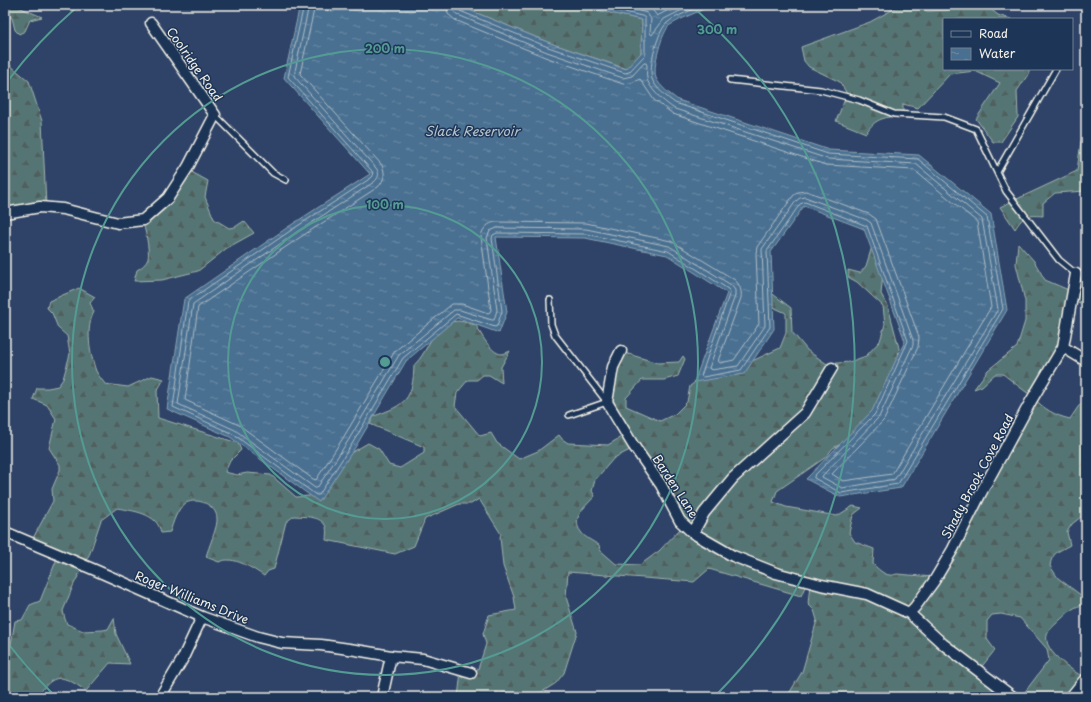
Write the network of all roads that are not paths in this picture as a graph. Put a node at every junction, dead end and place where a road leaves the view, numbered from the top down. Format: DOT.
graph roads {
  1 [pos="151,23"];
  2 [pos="1055,70"];
  3 [pos="730,80"];
  4 [pos="215,115"];
  5 [pos="5,158"];
  6 [pos="5,162"];
  7 [pos="997,172"];
  8 [pos="286,180"];
  9 [pos="5,213"];
  10 [pos="1076,274"];
  11 [pos="550,300"];
  12 [pos="1064,347"];
  13 [pos="621,351"];
  14 [pos="1086,361"];
  15 [pos="832,368"];
  16 [pos="607,402"];
  17 [pos="569,415"];
  18 [pos="5,532"];
  19 [pos="693,534"];
  20 [pos="909,613"];
  21 [pos="202,618"];
  22 [pos="391,656"];
  23 [pos="471,674"];
  24 [pos="1086,682"];
  25 [pos="160,697"];
  26 [pos="382,697"];
  27 [pos="1013,697"];
  28 [pos="1074,697"];
  1 -- 4 [label="street, Coolridge Road"];
  2 -- 7 [label="lane"];
  3 -- 7 [label="lane"];
  4 -- 8 [label="lane"];
  4 -- 9 [label="street, Coolridge Road"];
  5 -- 6 [label="lane"];
  7 -- 10 [label="lane"];
  10 -- 12 [label="street"];
  11 -- 16 [label="lane"];
  12 -- 14 [label="street"];
  12 -- 20 [label="street, Shady Brook Cove Road"];
  13 -- 16 [label="street"];
  15 -- 19 [label="street"];
  16 -- 17 [label="lane"];
  16 -- 19 [label="street, Barden Lane"];
  18 -- 21 [label="street, Roger Williams Drive"];
  19 -- 20 [label="street, Barden Lane"];
  20 -- 27 [label="street, Barden Lane"];
  21 -- 22 [label="street, Roger Williams Drive"];
  21 -- 25 [label="street"];
  22 -- 23 [label="street, Roger Williams Drive"];
  22 -- 26 [label="street"];
  24 -- 28 [label="street"];
}
